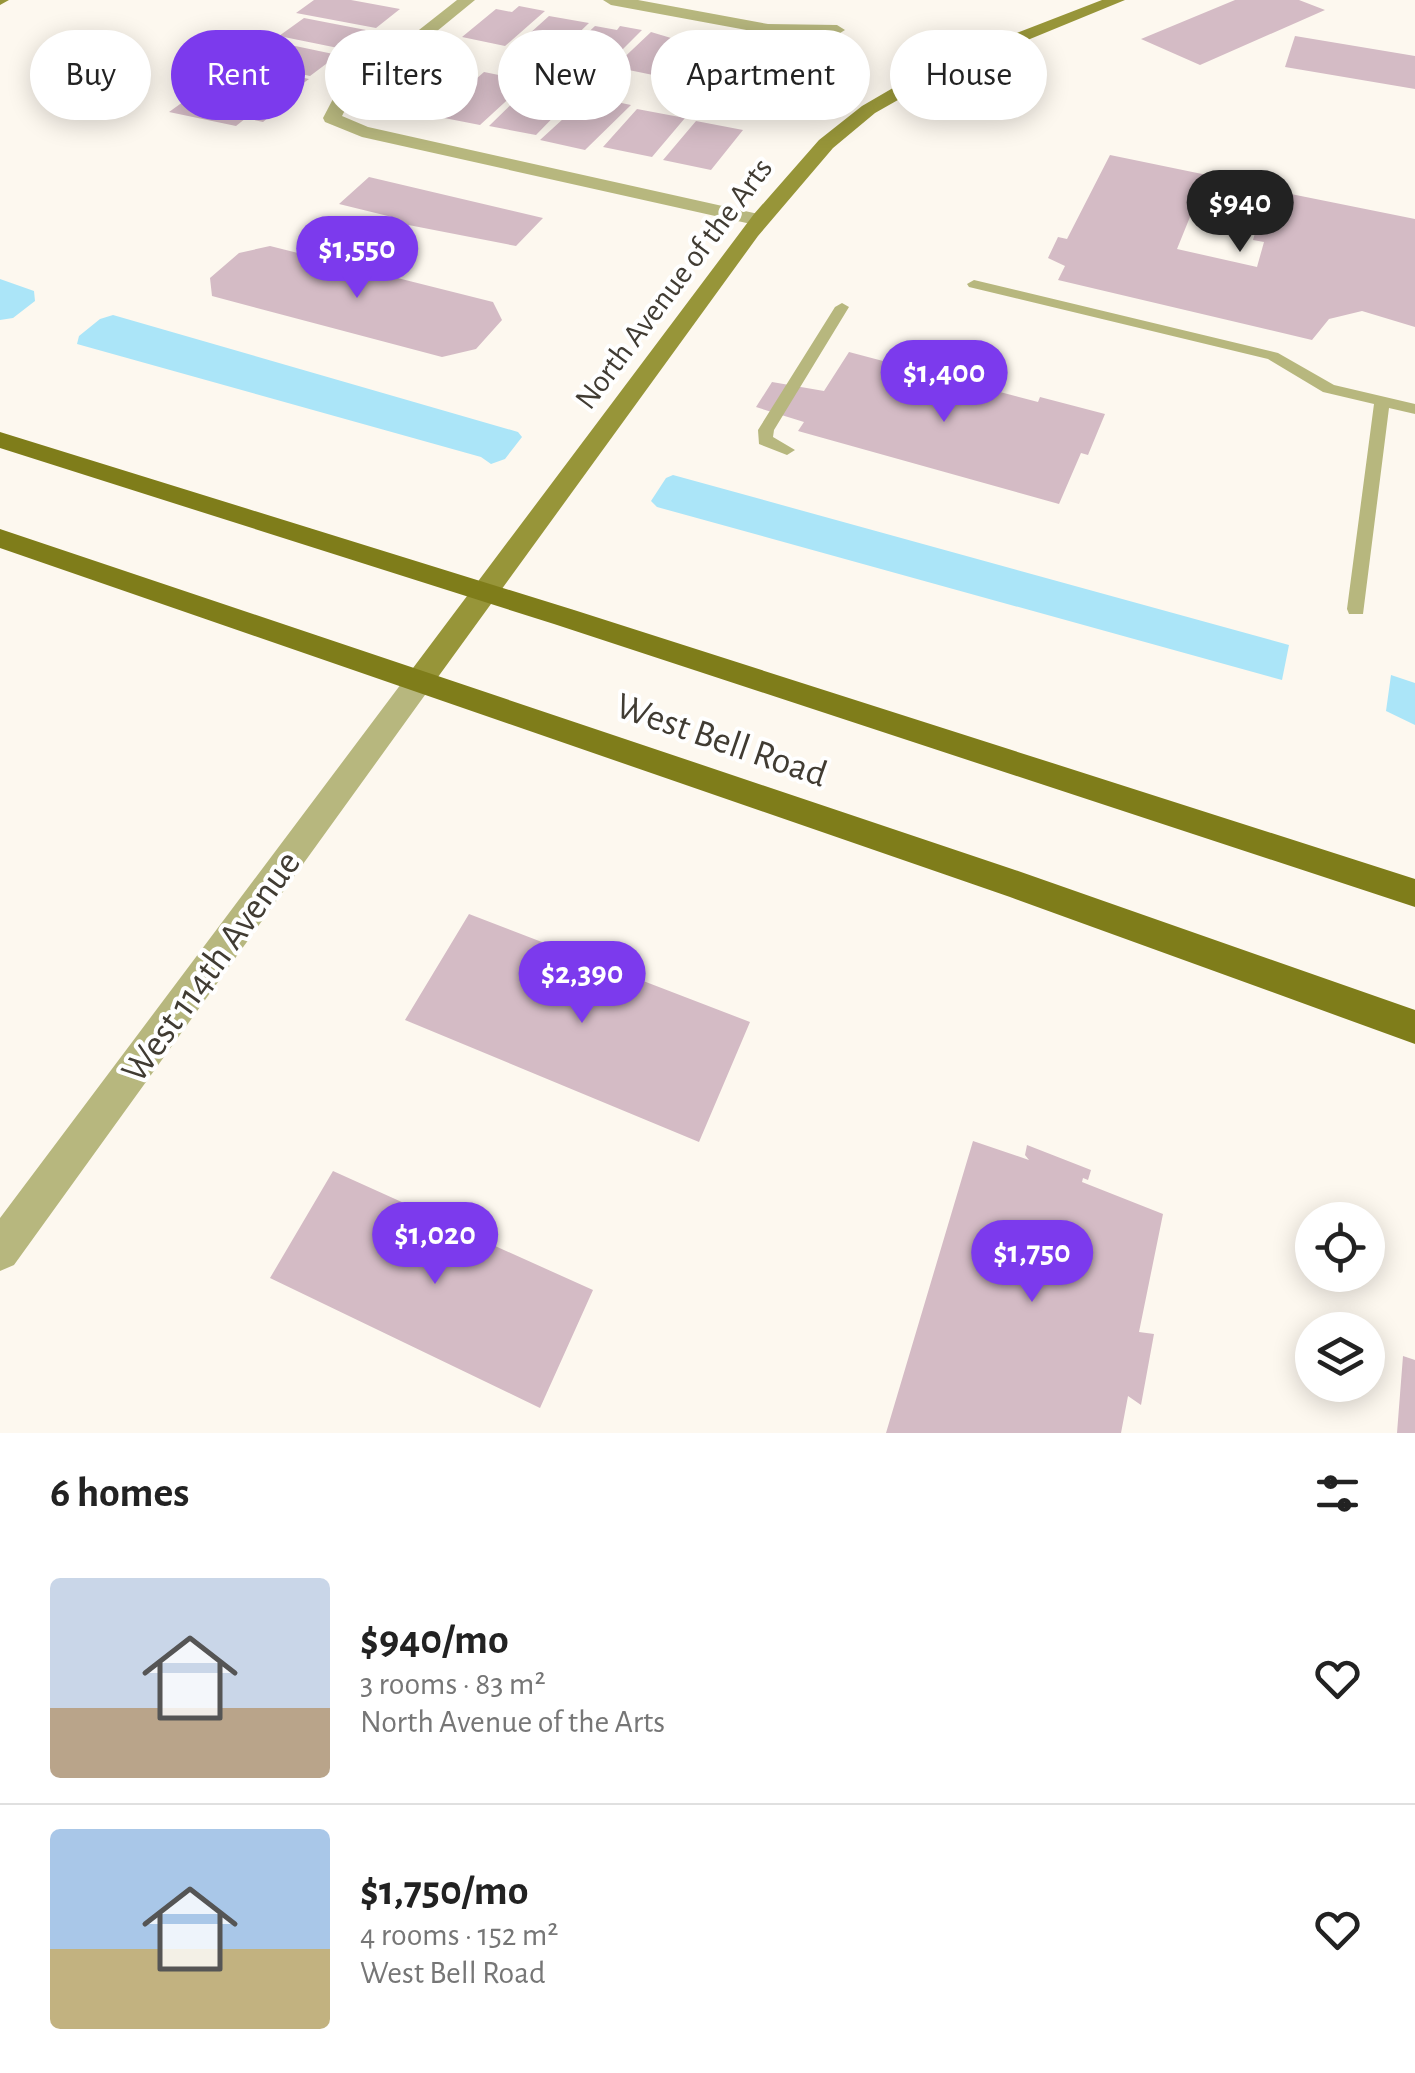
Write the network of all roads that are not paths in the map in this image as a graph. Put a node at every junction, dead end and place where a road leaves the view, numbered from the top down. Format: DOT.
graph roads {
  1 [pos="468,0"];
  2 [pos="610,0"];
  3 [pos="1118,0"];
  4 [pos="837,30"];
  5 [pos="760,220"];
  6 [pos="974,284"];
  7 [pos="842,307"];
  8 [pos="1382,402"];
  9 [pos="1415,409"];
  10 [pos="0,440"];
  11 [pos="788,450"];
  12 [pos="0,538"];
  13 [pos="486,592"];
  14 [pos="1356,609"];
  15 [pos="420,680"];
  16 [pos="1415,894"];
  17 [pos="1415,1027"];
  18 [pos="0,1251"];
  1 -- 5 [label="street"];
  2 -- 4 [label="street"];
  3 -- 5 [label="street, North Avenue of the Arts"];
  5 -- 13 [label="street, North Avenue of the Arts"];
  6 -- 8 [label="lane"];
  7 -- 11 [label="lane"];
  8 -- 9 [label="lane"];
  8 -- 14 [label="lane"];
  10 -- 13 [label="main road, West Bell Road"];
  12 -- 15 [label="main road, West Bell Road"];
  13 -- 15 [label="street, North Avenue of the Arts"];
  13 -- 16 [label="main road, West Bell Road"];
  15 -- 17 [label="main road, West Bell Road"];
  15 -- 18 [label="street, West 114th Avenue"];
}
